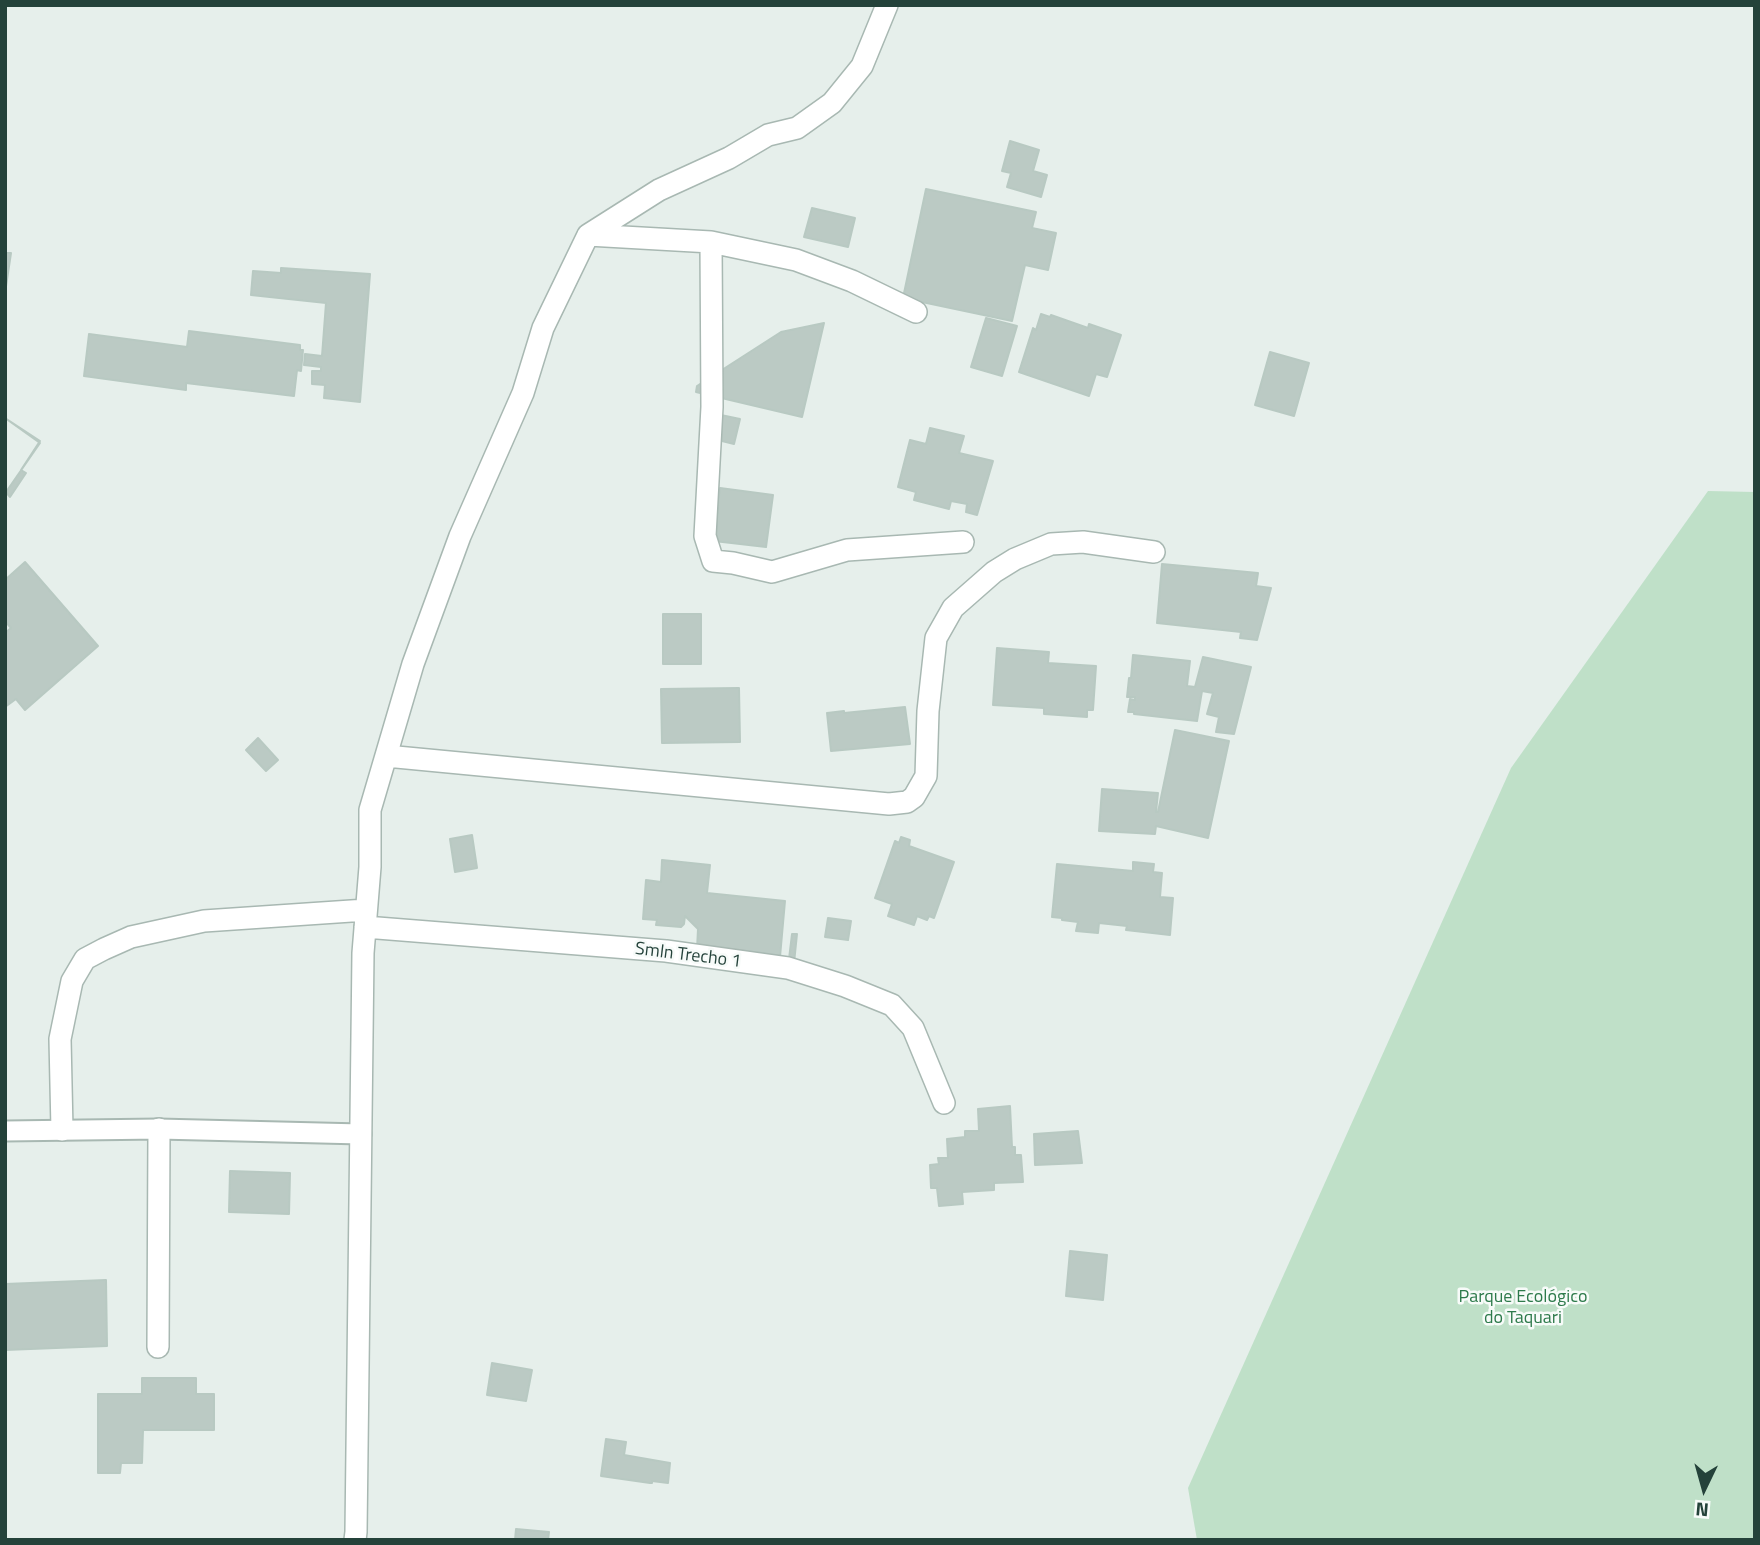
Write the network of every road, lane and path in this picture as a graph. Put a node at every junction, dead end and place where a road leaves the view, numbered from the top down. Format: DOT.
graph roads {
  1 [pos="887,5"];
  2 [pos="588,235"];
  3 [pos="711,242"];
  4 [pos="916,312"];
  5 [pos="964,542"];
  6 [pos="1154,552"];
  7 [pos="386,757"];
  8 [pos="366,919"];
  9 [pos="944,1104"];
  10 [pos="159,1129"];
  11 [pos="62,1130"];
  12 [pos="5,1131"];
  13 [pos="360,1134"];
  14 [pos="158,1346"];
  15 [pos="355,1540"];
  1 -- 2 [label="street"];
  2 -- 3 [label="street"];
  2 -- 7 [label="street"];
  3 -- 4 [label="street"];
  3 -- 5 [label="street"];
  6 -- 7 [label="street"];
  7 -- 8 [label="street"];
  8 -- 9 [label="street, Smln Trecho 1"];
  8 -- 11 [label="street, Smln Trecho 1"];
  8 -- 13 [label="street"];
  10 -- 11 [label="lane"];
  10 -- 13 [label="lane"];
  10 -- 14 [label="street"];
  11 -- 12 [label="lane"];
  13 -- 15 [label="street"];
}
